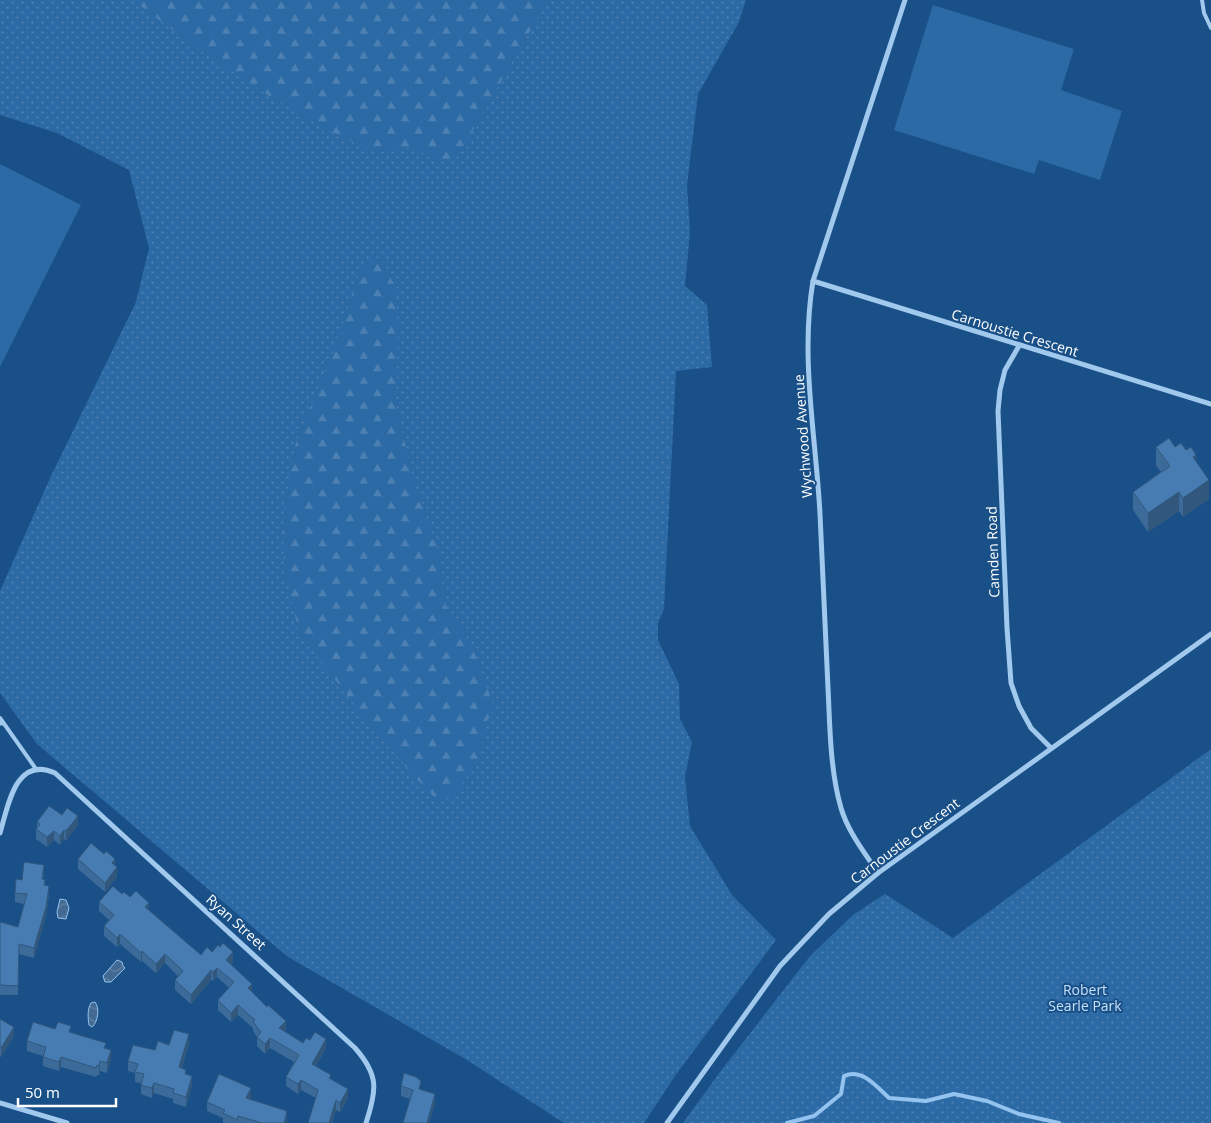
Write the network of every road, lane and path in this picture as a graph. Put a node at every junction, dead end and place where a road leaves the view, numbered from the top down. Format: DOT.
graph roads {
  1 [pos="905,0"];
  2 [pos="1202,0"];
  3 [pos="1211,28"];
  4 [pos="813,281"];
  5 [pos="1019,346"];
  6 [pos="1211,404"];
  7 [pos="1211,634"];
  8 [pos="1,721"];
  9 [pos="1051,748"];
  10 [pos="36,769"];
  11 [pos="0,833"];
  12 [pos="878,873"];
  13 [pos="0,1103"];
  14 [pos="66,1123"];
  15 [pos="366,1123"];
  16 [pos="667,1123"];
  1 -- 4 [label="street, Wychwood Avenue"];
  2 -- 3 [label="lane"];
  4 -- 5 [label="street, Carnoustie Crescent"];
  4 -- 12 [label="street, Wychwood Avenue"];
  5 -- 6 [label="street, Carnoustie Crescent"];
  5 -- 9 [label="street, Camden Road"];
  7 -- 9 [label="street, Carnoustie Crescent"];
  8 -- 10 [label="lane"];
  9 -- 12 [label="street, Carnoustie Crescent"];
  10 -- 11 [label="street"];
  10 -- 15 [label="street, Ryan Street"];
  12 -- 16 [label="street, Carnoustie Crescent"];
  13 -- 14 [label="street"];
}
